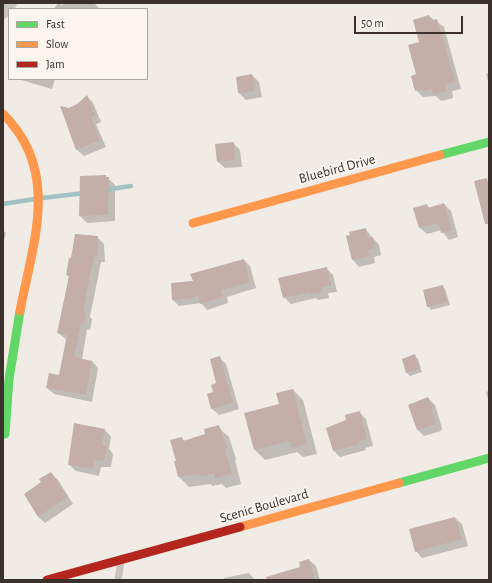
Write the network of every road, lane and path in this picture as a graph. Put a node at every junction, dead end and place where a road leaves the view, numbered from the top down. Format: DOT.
graph roads {
  1 [pos="10,3"];
  2 [pos="3,12"];
  3 [pos="3,114"];
  4 [pos="489,142"];
  5 [pos="192,223"];
  6 [pos="5,434"];
  7 [pos="489,458"];
  8 [pos="121,560"];
  9 [pos="47,580"];
  10 [pos="118,580"];
  1 -- 2 [label="street"];
  3 -- 6 [label="street"];
  4 -- 5 [label="street, Bluebird Drive"];
  7 -- 8 [label="street, Scenic Boulevard"];
  8 -- 9 [label="street, Scenic Boulevard"];
  8 -- 10 [label="lane"];
}
